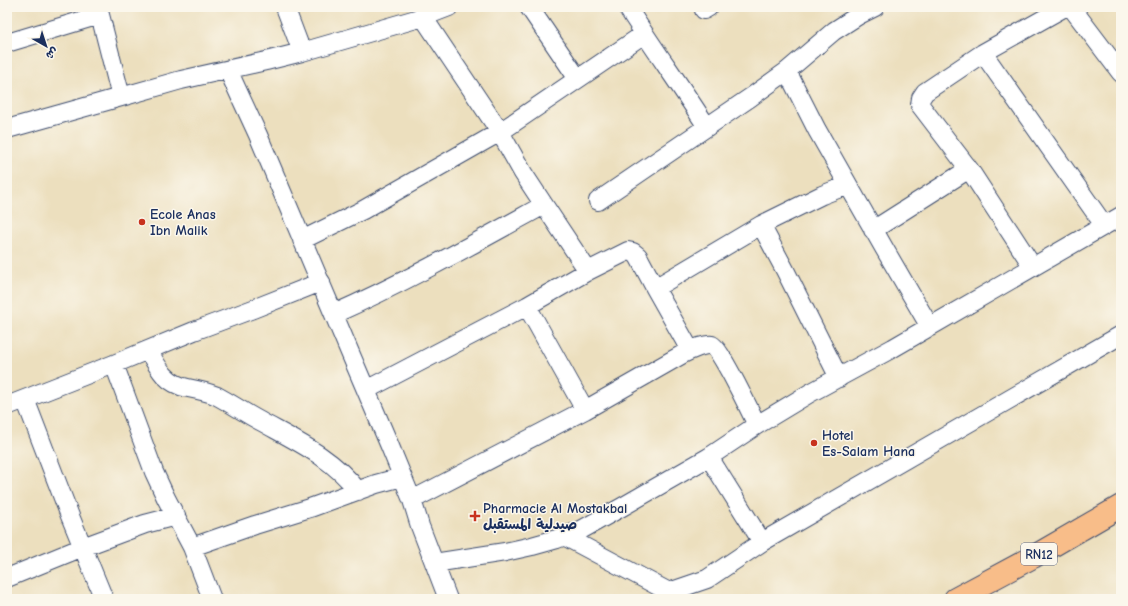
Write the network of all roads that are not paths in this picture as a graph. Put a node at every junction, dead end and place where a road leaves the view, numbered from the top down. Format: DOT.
graph roads {
  1 [pos="285,7"];
  2 [pos="449,7"];
  3 [pos="529,7"];
  4 [pos="628,7"];
  5 [pos="875,7"];
  6 [pos="1065,7"];
  7 [pos="1071,7"];
  8 [pos="99,11"];
  9 [pos="423,17"];
  10 [pos="644,34"];
  11 [pos="7,43"];
  12 [pos="302,52"];
  13 [pos="983,53"];
  14 [pos="228,70"];
  15 [pos="787,71"];
  16 [pos="1121,73"];
  17 [pos="578,79"];
  18 [pos="121,96"];
  19 [pos="707,127"];
  20 [pos="7,130"];
  21 [pos="500,132"];
  22 [pos="969,169"];
  23 [pos="848,185"];
  24 [pos="598,200"];
  25 [pos="544,205"];
  26 [pos="1121,216"];
  27 [pos="761,225"];
  28 [pos="1104,225"];
  29 [pos="873,230"];
  30 [pos="302,240"];
  31 [pos="1033,267"];
  32 [pos="588,271"];
  33 [pos="321,282"];
  34 [pos="655,288"];
  35 [pos="527,306"];
  36 [pos="334,314"];
  37 [pos="930,327"];
  38 [pos="1121,335"];
  39 [pos="148,350"];
  40 [pos="690,350"];
  41 [pos="114,364"];
  42 [pos="839,378"];
  43 [pos="366,390"];
  44 [pos="25,399"];
  45 [pos="7,406"];
  46 [pos="585,410"];
  47 [pos="757,425"];
  48 [pos="709,457"];
  49 [pos="402,477"];
  50 [pos="358,491"];
  51 [pos="412,500"];
  52 [pos="1121,506"];
  53 [pos="176,516"];
  54 [pos="564,536"];
  55 [pos="762,542"];
  56 [pos="84,547"];
  57 [pos="192,547"];
  58 [pos="434,563"];
  59 [pos="7,578"];
  60 [pos="104,599"];
  61 [pos="212,599"];
  62 [pos="448,599"];
  63 [pos="955,599"];
  1 -- 12 [label="street"];
  2 -- 9 [label="street"];
  3 -- 17 [label="street"];
  4 -- 10 [label="street"];
  5 -- 15 [label="street"];
  6 -- 13 [label="street"];
  7 -- 16 [label="street"];
  8 -- 11 [label="street"];
  8 -- 18 [label="street"];
  9 -- 12 [label="street"];
  9 -- 21 [label="street"];
  10 -- 17 [label="street"];
  10 -- 19 [label="street"];
  12 -- 14 [label="street"];
  13 -- 22 [label="street"];
  13 -- 28 [label="street"];
  14 -- 18 [label="street"];
  14 -- 30 [label="street"];
  15 -- 19 [label="street"];
  15 -- 23 [label="street"];
  17 -- 21 [label="street"];
  18 -- 20 [label="street"];
  19 -- 24 [label="street"];
  21 -- 25 [label="street"];
  21 -- 30 [label="street"];
  22 -- 29 [label="street"];
  22 -- 31 [label="street"];
  23 -- 27 [label="street"];
  23 -- 29 [label="street"];
  25 -- 32 [label="street"];
  25 -- 36 [label="street"];
  26 -- 28 [label="street"];
  27 -- 34 [label="street"];
  27 -- 42 [label="street"];
  28 -- 31 [label="street"];
  29 -- 37 [label="street"];
  30 -- 33 [label="street"];
  31 -- 37 [label="street"];
  32 -- 34 [label="street"];
  32 -- 35 [label="street"];
  33 -- 36 [label="street"];
  33 -- 39 [label="street"];
  34 -- 40 [label="street"];
  35 -- 43 [label="street"];
  35 -- 46 [label="street"];
  36 -- 43 [label="street"];
  37 -- 42 [label="street"];
  38 -- 55 [label="street"];
  39 -- 41 [label="street"];
  39 -- 50 [label="street"];
  40 -- 46 [label="street"];
  40 -- 47 [label="street"];
  41 -- 44 [label="street"];
  41 -- 53 [label="street"];
  42 -- 47 [label="street"];
  43 -- 49 [label="street"];
  44 -- 45 [label="street"];
  44 -- 56 [label="street"];
  46 -- 51 [label="street"];
  47 -- 48 [label="street"];
  48 -- 54 [label="street"];
  48 -- 55 [label="street"];
  49 -- 50 [label="street"];
  49 -- 51 [label="street"];
  50 -- 57 [label="street"];
  51 -- 58 [label="street"];
  52 -- 63 [label="main road, RN12"];
  53 -- 56 [label="street"];
  53 -- 57 [label="street"];
  54 -- 55 [label="street"];
  54 -- 58 [label="street"];
  56 -- 59 [label="street"];
  56 -- 60 [label="street"];
  57 -- 61 [label="street"];
  58 -- 62 [label="street"];
}
